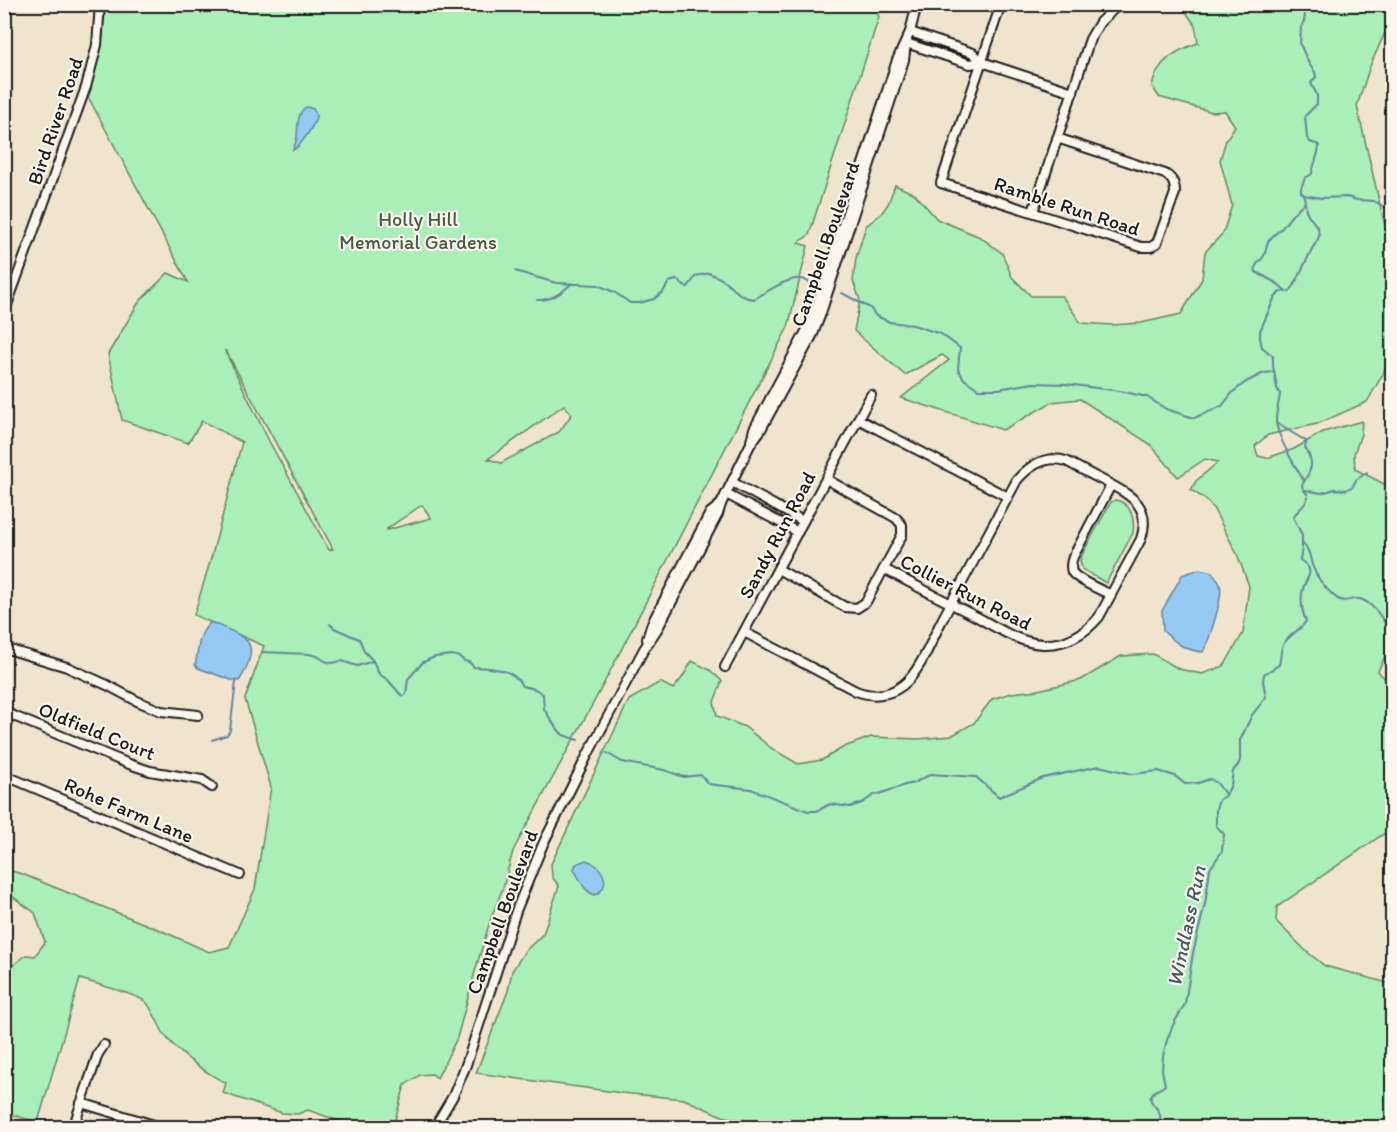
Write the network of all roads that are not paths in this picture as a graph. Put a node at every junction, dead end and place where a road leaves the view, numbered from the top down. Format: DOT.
graph roads {
  1 [pos="100,4"];
  2 [pos="917,4"];
  3 [pos="1001,4"];
  4 [pos="1119,4"];
  5 [pos="910,32"];
  6 [pos="906,43"];
  7 [pos="982,62"];
  8 [pos="1073,92"];
  9 [pos="1057,138"];
  10 [pos="1033,212"];
  11 [pos="4,313"];
  12 [pos="871,395"];
  13 [pos="858,419"];
  14 [pos="826,479"];
  15 [pos="732,482"];
  16 [pos="1111,485"];
  17 [pos="726,494"];
  18 [pos="1008,497"];
  19 [pos="803,521"];
  20 [pos="798,532"];
  21 [pos="778,569"];
  22 [pos="884,569"];
  23 [pos="1111,595"];
  24 [pos="951,604"];
  25 [pos="744,632"];
  26 [pos="4,648"];
  27 [pos="725,667"];
  28 [pos="4,712"];
  29 [pos="198,715"];
  30 [pos="4,775"];
  31 [pos="212,787"];
  32 [pos="240,875"];
  33 [pos="104,1045"];
  34 [pos="81,1103"];
  35 [pos="439,1120"];
  36 [pos="73,1128"];
  37 [pos="164,1128"];
  38 [pos="434,1128"];
  39 [pos="452,1128"];
  1 -- 11 [label="street, Bird River Road"];
  2 -- 5 [label="street, Campbell Boulevard"];
  3 -- 7 [label="street"];
  4 -- 8 [label="street"];
  5 -- 6 [label="street, Campbell Boulevard"];
  5 -- 7 [label="street"];
  6 -- 7 [label="street"];
  6 -- 15 [label="street, Campbell Boulevard"];
  7 -- 8 [label="street"];
  7 -- 10 [label="street, Ramble Run Road"];
  8 -- 9 [label="street"];
  9 -- 10 [label="street"];
  9 -- 10 [label="street, Ramble Run Road"];
  12 -- 13 [label="street, Sandy Run Road"];
  13 -- 14 [label="street, Sandy Run Road"];
  13 -- 18 [label="street"];
  14 -- 19 [label="street, Sandy Run Road"];
  14 -- 22 [label="street"];
  15 -- 17 [label="street, Campbell Boulevard"];
  15 -- 19 [label="street"];
  16 -- 18 [label="street, Collier Run Road"];
  16 -- 23 [label="street, Collier Run Road"];
  16 -- 23 [label="street"];
  17 -- 20 [label="street"];
  17 -- 35 [label="street, Campbell Boulevard"];
  18 -- 24 [label="street"];
  19 -- 20 [label="street, Sandy Run Road"];
  20 -- 21 [label="street, Sandy Run Road"];
  21 -- 22 [label="street"];
  21 -- 25 [label="street, Sandy Run Road"];
  22 -- 24 [label="street, Collier Run Road"];
  23 -- 24 [label="street, Collier Run Road"];
  24 -- 25 [label="street"];
  25 -- 27 [label="street, Sandy Run Road"];
  26 -- 29 [label="street"];
  28 -- 31 [label="street, Oldfield Court"];
  30 -- 32 [label="street, Rohe Farm Lane"];
  33 -- 34 [label="street"];
  34 -- 36 [label="street"];
  34 -- 37 [label="street"];
  35 -- 38 [label="street, Campbell Boulevard"];
  35 -- 39 [label="street"];
}
